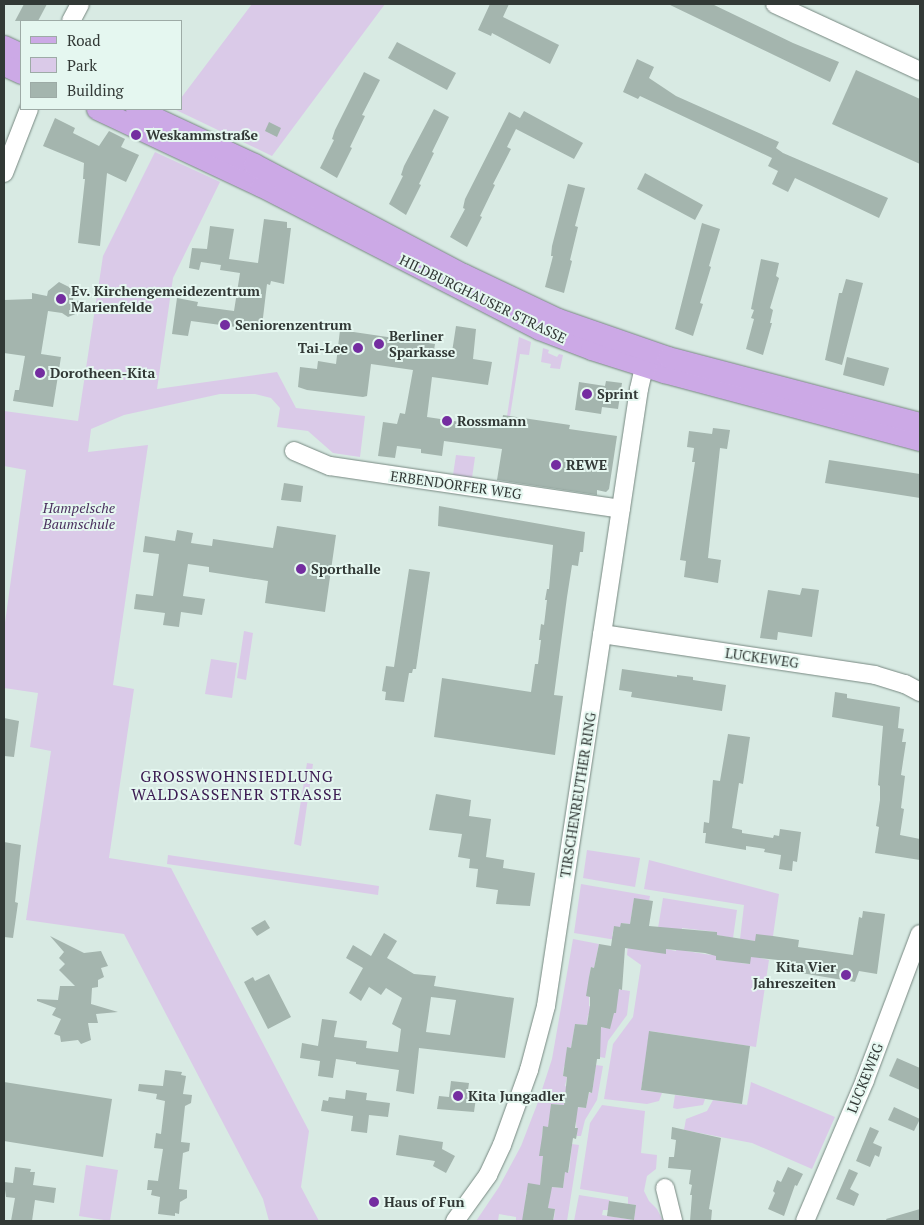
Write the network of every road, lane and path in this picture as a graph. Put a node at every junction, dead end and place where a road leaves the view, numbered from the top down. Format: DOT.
graph roads {
  1 [pos="80,4"];
  2 [pos="775,4"];
  3 [pos="71,20"];
  4 [pos="4,46"];
  5 [pos="20,54"];
  6 [pos="4,65"];
  7 [pos="920,71"];
  8 [pos="20,73"];
  9 [pos="29,110"];
  10 [pos="99,110"];
  11 [pos="138,110"];
  12 [pos="4,173"];
  13 [pos="646,358"];
  14 [pos="920,423"];
  15 [pos="920,440"];
  16 [pos="294,451"];
  17 [pos="621,509"];
  18 [pos="602,634"];
  19 [pos="920,692"];
  20 [pos="920,934"];
  21 [pos="665,1188"];
  22 [pos="455,1221"];
  23 [pos="673,1221"];
  24 [pos="805,1221"];
  1 -- 3 [label="street"];
  2 -- 7 [label="street"];
  4 -- 5 [label="main road"];
  6 -- 8 [label="main road"];
  9 -- 12 [label="street"];
  10 -- 13 [label="main road, HILDBURGHAUSER STRASSE"];
  11 -- 13 [label="main road, HILDBURGHAUSER STRASSE"];
  13 -- 14 [label="main road, HILDBURGHAUSER STRASSE"];
  13 -- 15 [label="main road, HILDBURGHAUSER STRASSE"];
  13 -- 17 [label="street, TIRSCHENREUTHER RING"];
  16 -- 17 [label="street, ERBENDORFER WEG"];
  17 -- 18 [label="street, TIRSCHENREUTHER RING"];
  18 -- 19 [label="street, LUCKEWEG"];
  18 -- 22 [label="street, TIRSCHENREUTHER RING"];
  20 -- 24 [label="street, LUCKEWEG"];
  21 -- 23 [label="street"];
}
